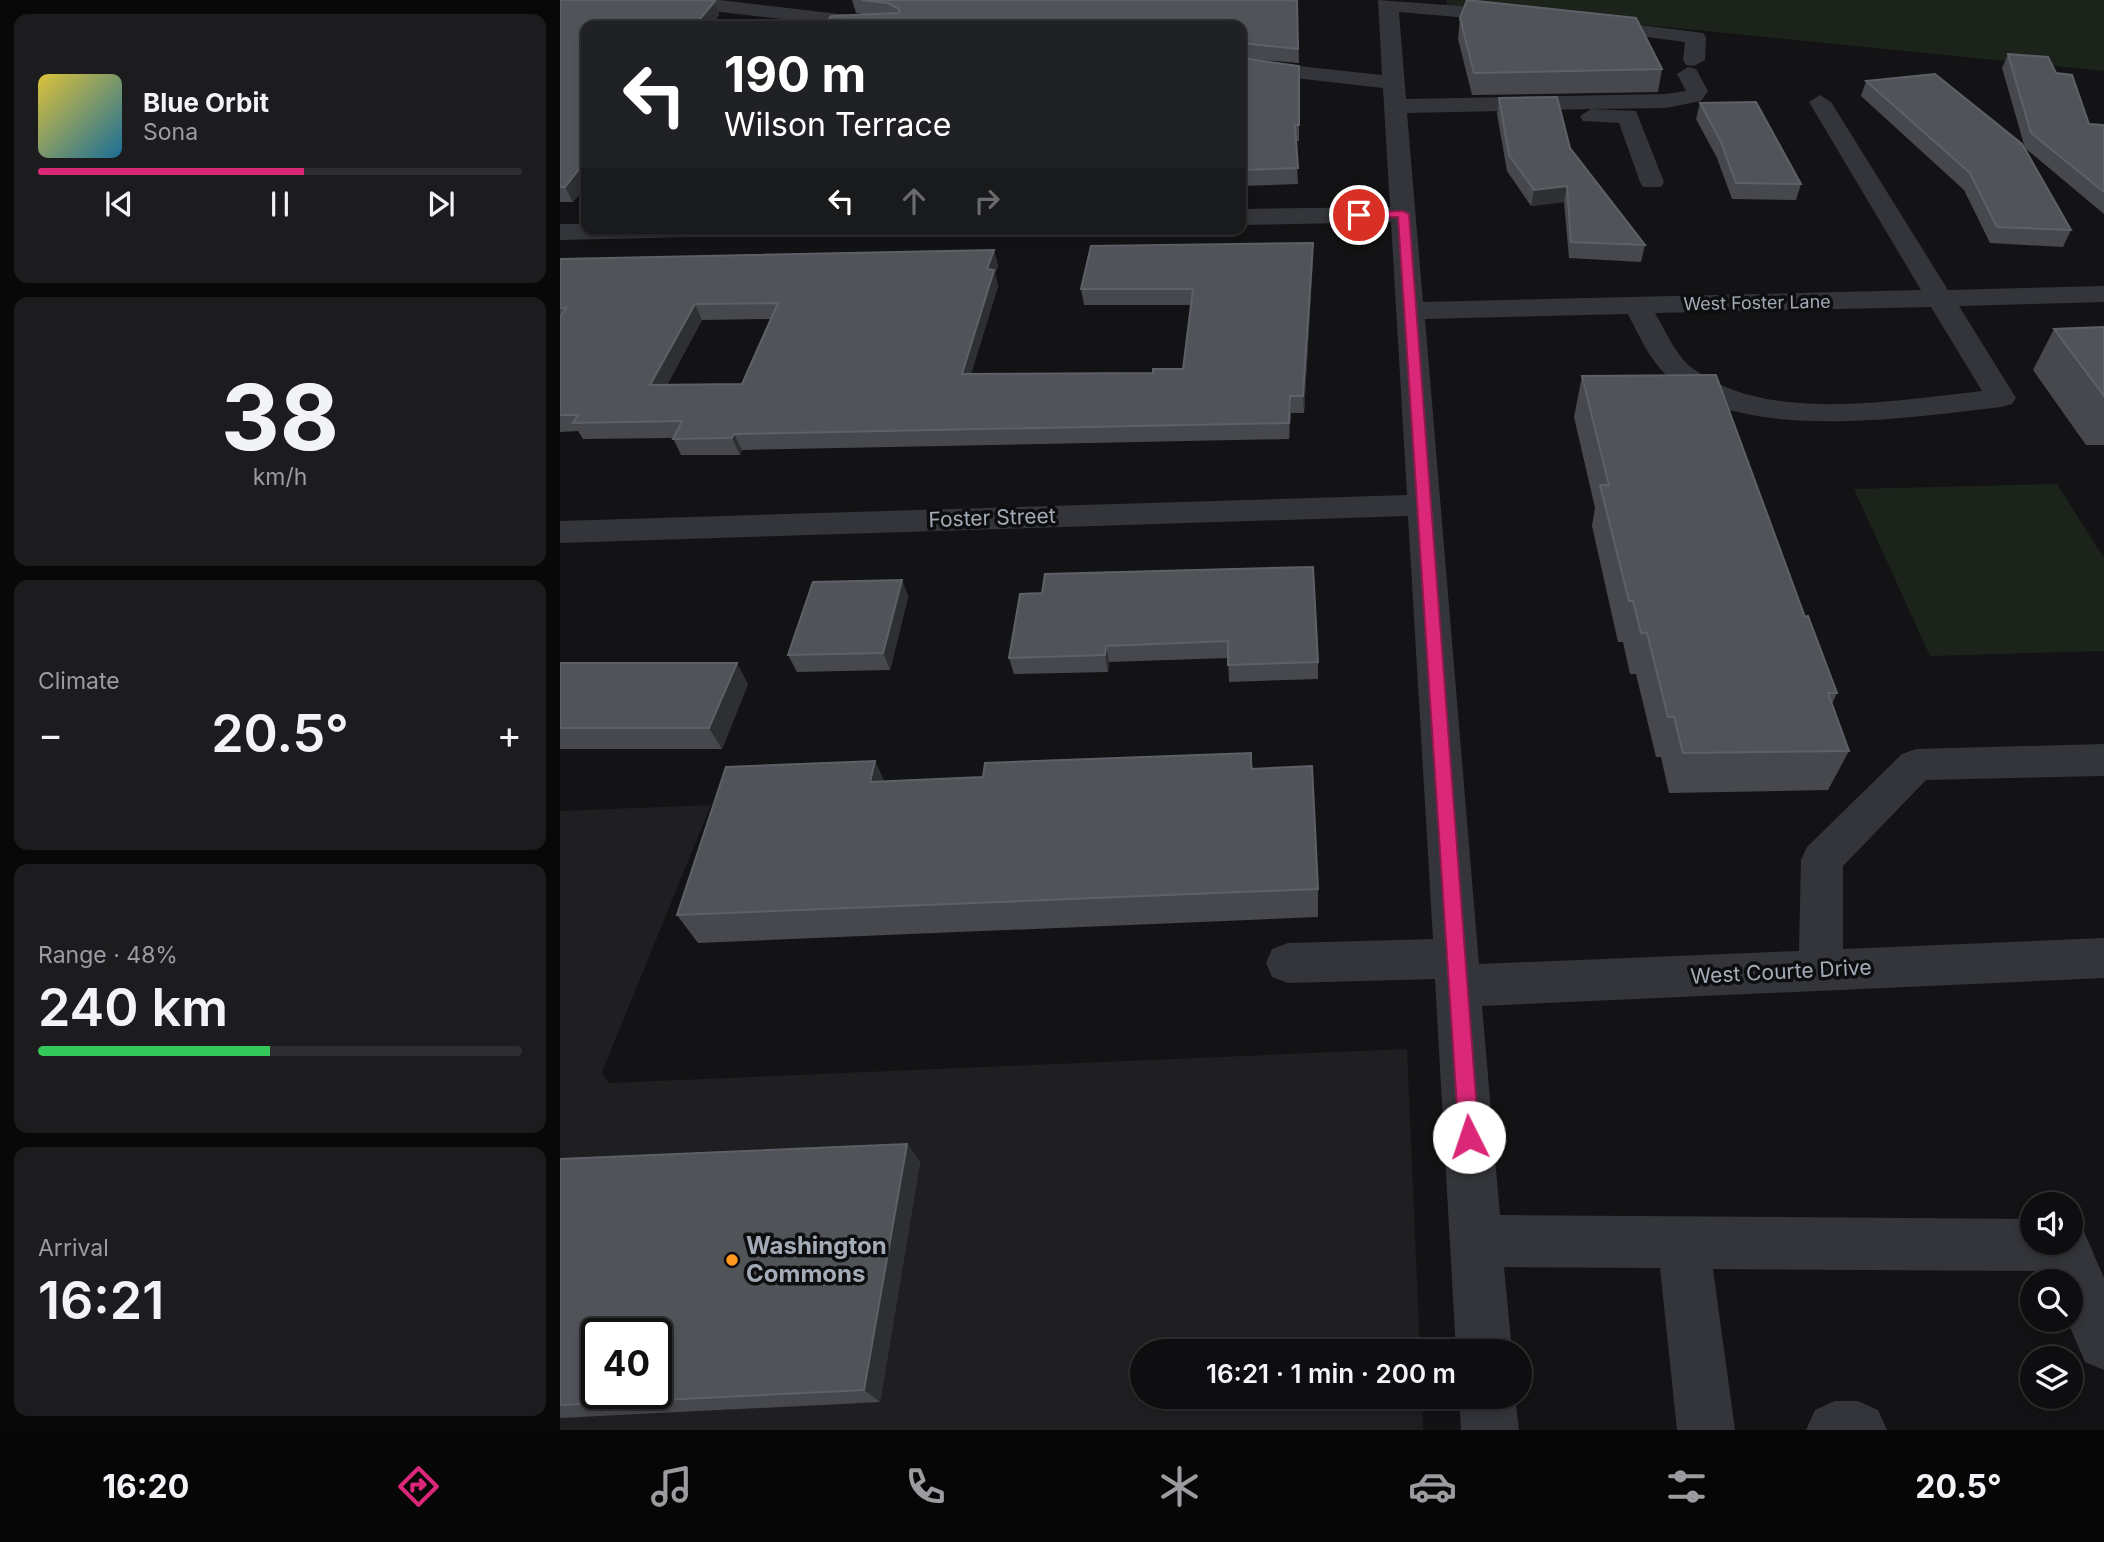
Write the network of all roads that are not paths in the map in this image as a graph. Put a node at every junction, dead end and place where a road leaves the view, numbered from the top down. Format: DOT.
graph roads {
  1 [pos="668,0"];
  2 [pos="1388,3"];
  3 [pos="1537,19"];
  4 [pos="780,20"];
  5 [pos="798,21"];
  6 [pos="1577,23"];
  7 [pos="1246,67"];
  8 [pos="1395,102"];
  9 [pos="1819,102"];
  10 [pos="1652,182"];
  11 [pos="1403,214"];
  12 [pos="1246,218"];
  13 [pos="581,231"];
  14 [pos="560,232"];
  15 [pos="2104,294"];
  16 [pos="1941,298"];
  17 [pos="1637,306"];
  18 [pos="1410,311"];
  19 [pos="1424,505"];
  20 [pos="560,532"];
  21 [pos="2104,760"];
  22 [pos="2104,958"];
  23 [pos="1288,963"];
  24 [pos="1821,970"];
  25 [pos="1457,972"];
  26 [pos="1477,1241"];
  27 [pos="1683,1242"];
  28 [pos="1483,1339"];
  29 [pos="2104,1343"];
  30 [pos="1489,1409"];
  31 [pos="1490,1430"];
  32 [pos="1706,1430"];
  33 [pos="1835,1430"];
  34 [pos="1858,1430"];
  1 -- 4 [label="street"];
  2 -- 3 [label="street"];
  2 -- 8 [label="street"];
  4 -- 5 [label="street"];
  6 -- 8 [label="street"];
  7 -- 8 [label="street"];
  8 -- 10 [label="street"];
  8 -- 11 [label="street"];
  9 -- 16 [label="street"];
  11 -- 12 [label="street"];
  11 -- 18 [label="street"];
  13 -- 14 [label="street"];
  15 -- 16 [label="street, West Foster Lane"];
  16 -- 17 [label="street, West Foster Lane"];
  16 -- 17 [label="street"];
  17 -- 18 [label="street, West Foster Lane"];
  18 -- 19 [label="street"];
  19 -- 20 [label="street, Foster Street"];
  19 -- 25 [label="street"];
  21 -- 24 [label="street"];
  22 -- 24 [label="street, West Courte Drive"];
  23 -- 25 [label="street, West Courte Drive"];
  24 -- 25 [label="street, West Courte Drive"];
  25 -- 26 [label="street"];
  26 -- 27 [label="street"];
  26 -- 28 [label="street"];
  27 -- 29 [label="street"];
  27 -- 32 [label="street"];
  30 -- 31 [label="street"];
  33 -- 34 [label="street"];
}
